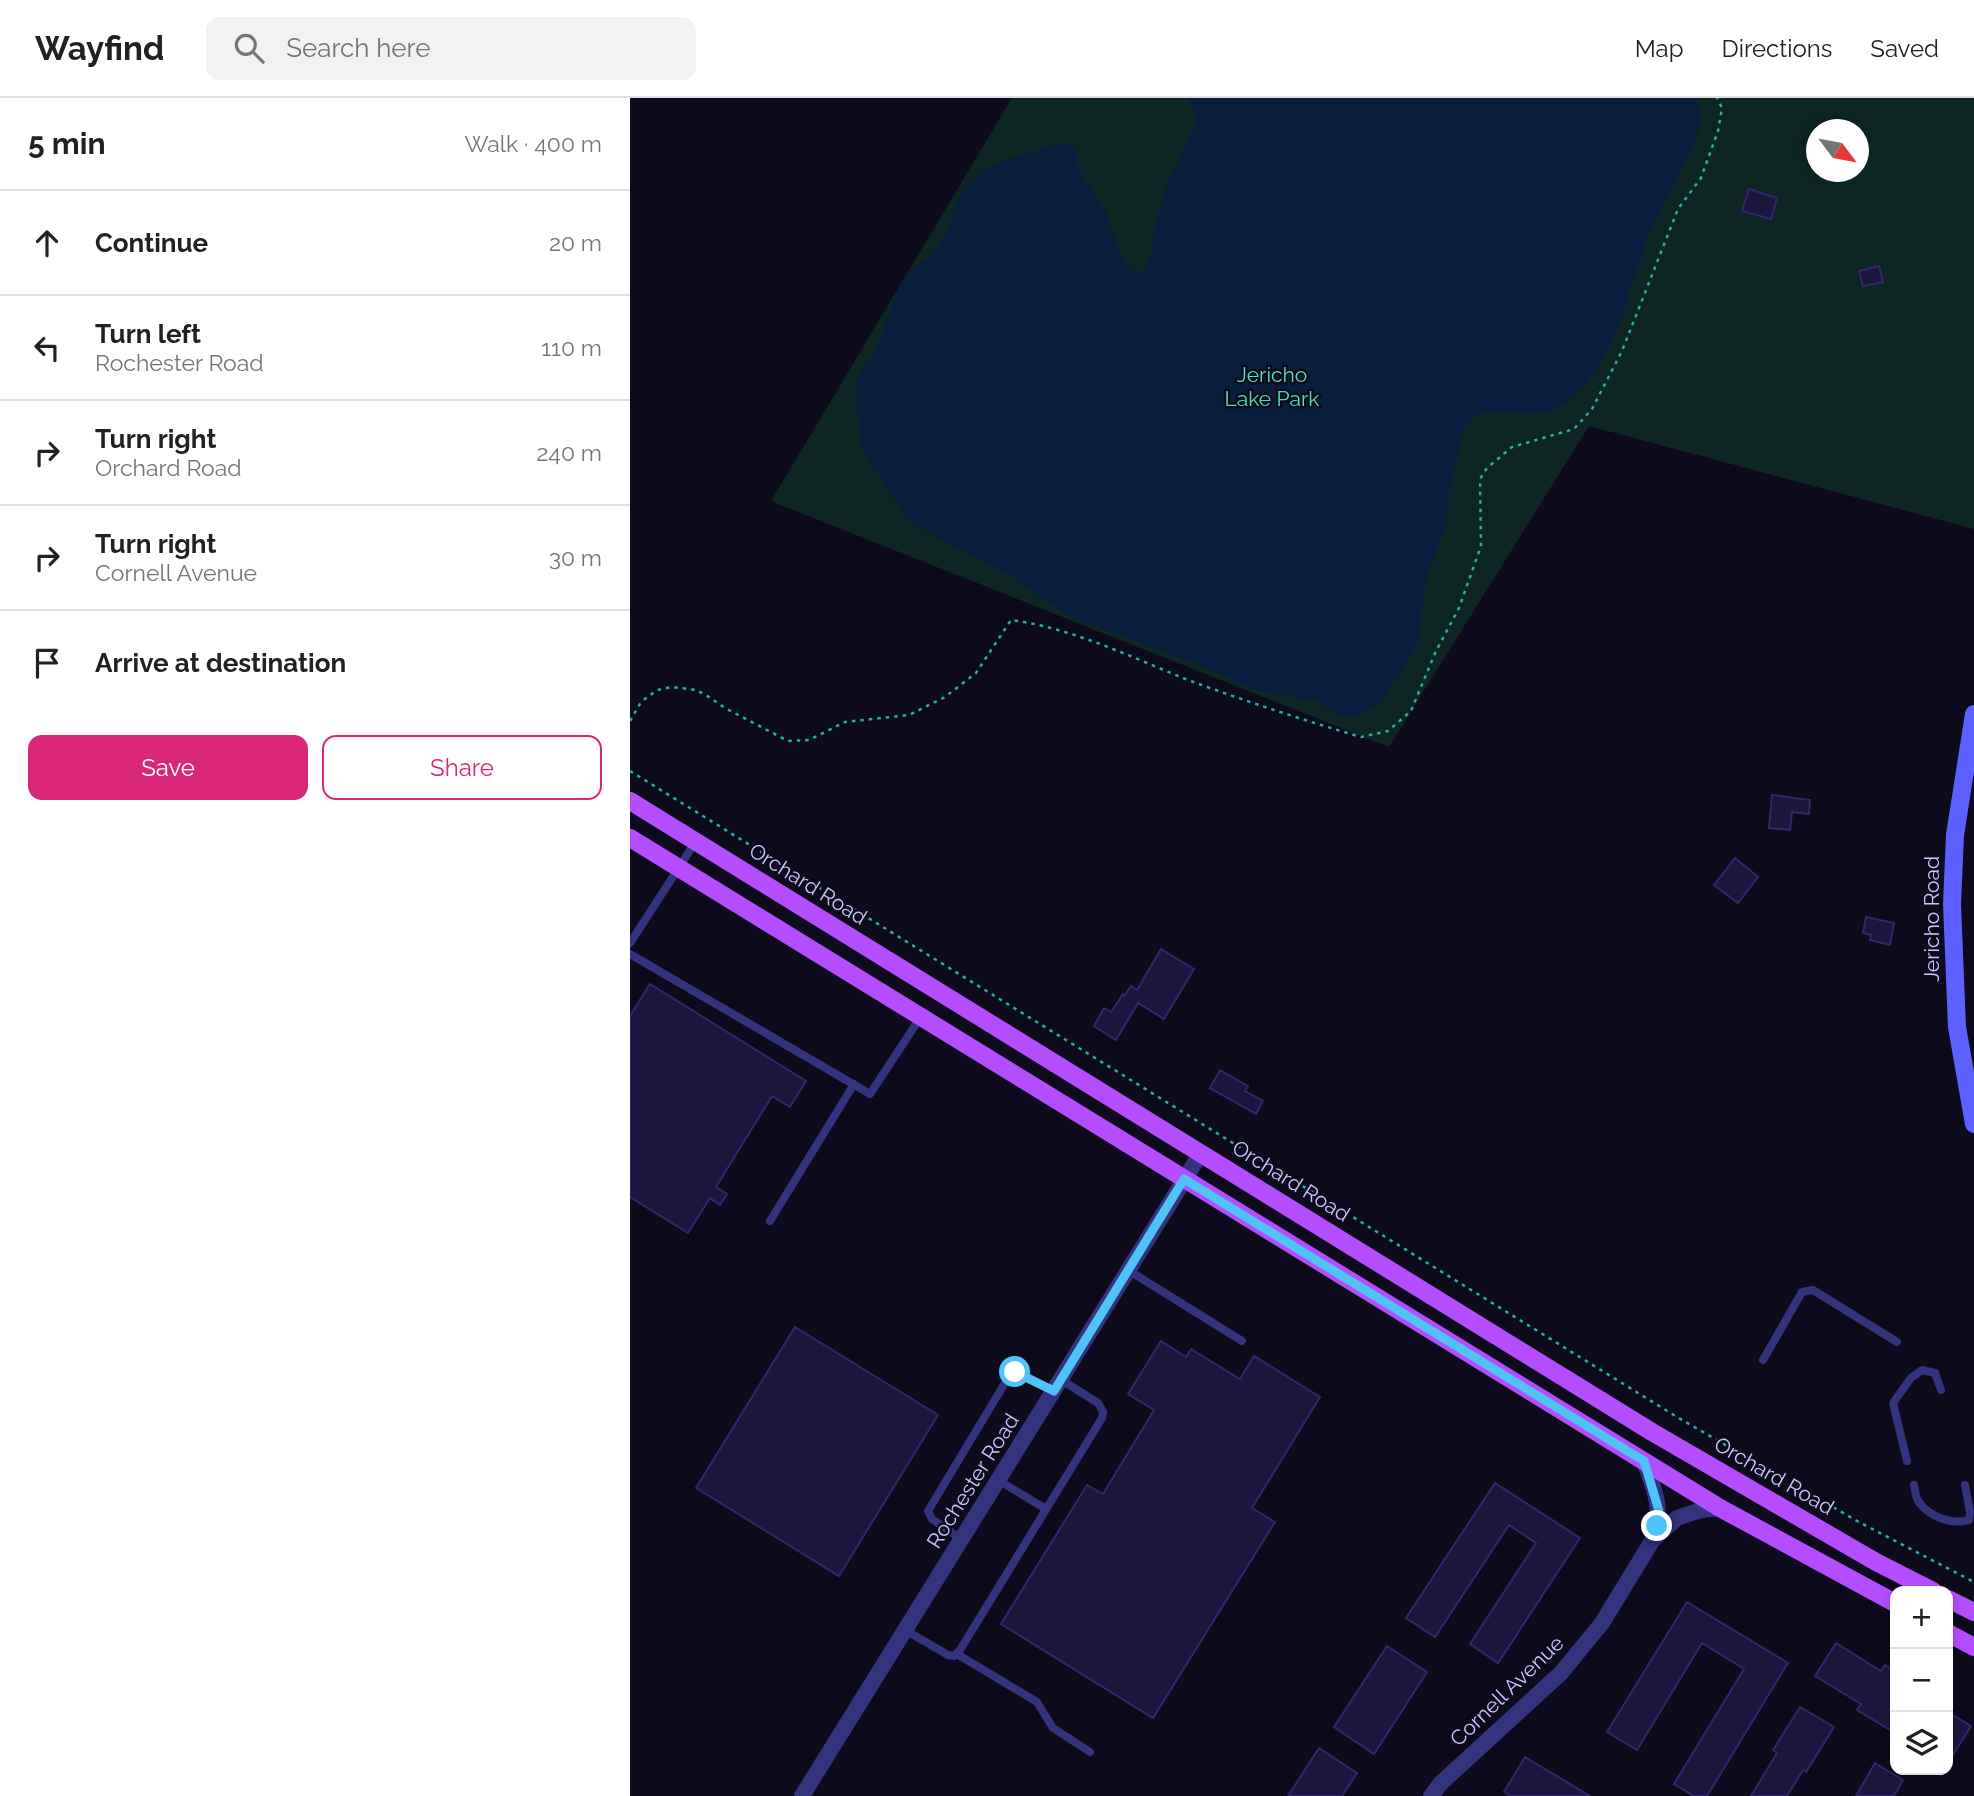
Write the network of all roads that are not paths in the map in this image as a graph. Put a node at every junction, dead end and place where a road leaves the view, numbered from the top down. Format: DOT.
graph roads {
  1 [pos="1974,714"];
  2 [pos="630,801"];
  3 [pos="630,838"];
  4 [pos="696,841"];
  5 [pos="678,867"];
  6 [pos="630,943"];
  7 [pos="630,954"];
  8 [pos="920,1017"];
  9 [pos="854,1084"];
  10 [pos="1973,1115"];
  11 [pos="1201,1153"];
  12 [pos="1184,1179"];
  13 [pos="770,1221"];
  14 [pos="1128,1270"];
  15 [pos="1242,1341"];
  16 [pos="1897,1342"];
  17 [pos="1763,1360"];
  18 [pos="1057,1385"];
  19 [pos="1941,1390"];
  20 [pos="1644,1461"];
  21 [pos="1908,1461"];
  22 [pos="998,1480"];
  23 [pos="1914,1485"];
  24 [pos="1965,1485"];
  25 [pos="1046,1508"];
  26 [pos="1720,1508"];
  27 [pos="961,1539"];
  28 [pos="1652,1541"];
  29 [pos="1923,1586"];
  30 [pos="1890,1600"];
  31 [pos="1953,1602"];
  32 [pos="1974,1612"];
  33 [pos="905,1630"];
  34 [pos="1953,1636"];
  35 [pos="1974,1647"];
  36 [pos="957,1654"];
  37 [pos="1090,1752"];
  38 [pos="802,1796"];
  39 [pos="1431,1796"];
  1 -- 10 [label="main road, Jericho Road"];
  2 -- 4 [label="main road, Orchard Road"];
  3 -- 5 [label="main road"];
  4 -- 5 [label="lane"];
  4 -- 11 [label="main road, Orchard Road"];
  5 -- 6 [label="lane"];
  5 -- 8 [label="main road"];
  7 -- 9 [label="lane"];
  8 -- 9 [label="lane"];
  8 -- 12 [label="main road"];
  9 -- 13 [label="lane"];
  11 -- 12 [label="street, Rochester Road"];
  11 -- 29 [label="main road, Orchard Road"];
  12 -- 14 [label="street, Rochester Road"];
  12 -- 20 [label="main road"];
  14 -- 15 [label="lane"];
  14 -- 18 [label="street, Rochester Road"];
  16 -- 17 [label="lane"];
  18 -- 22 [label="street, Rochester Road"];
  18 -- 25 [label="lane"];
  18 -- 27 [label="lane"];
  19 -- 21 [label="lane"];
  20 -- 26 [label="main road"];
  20 -- 28 [label="street, Cornell Avenue"];
  22 -- 25 [label="lane"];
  22 -- 27 [label="street, Rochester Road"];
  23 -- 24 [label="lane"];
  25 -- 36 [label="lane"];
  26 -- 28 [label="street, Cornell Avenue"];
  26 -- 30 [label="main road"];
  27 -- 33 [label="street, Rochester Road"];
  28 -- 39 [label="street, Cornell Avenue"];
  31 -- 32 [label="main road"];
  33 -- 36 [label="lane"];
  33 -- 38 [label="street, Rochester Road"];
  34 -- 35 [label="main road"];
  36 -- 37 [label="lane"];
}
